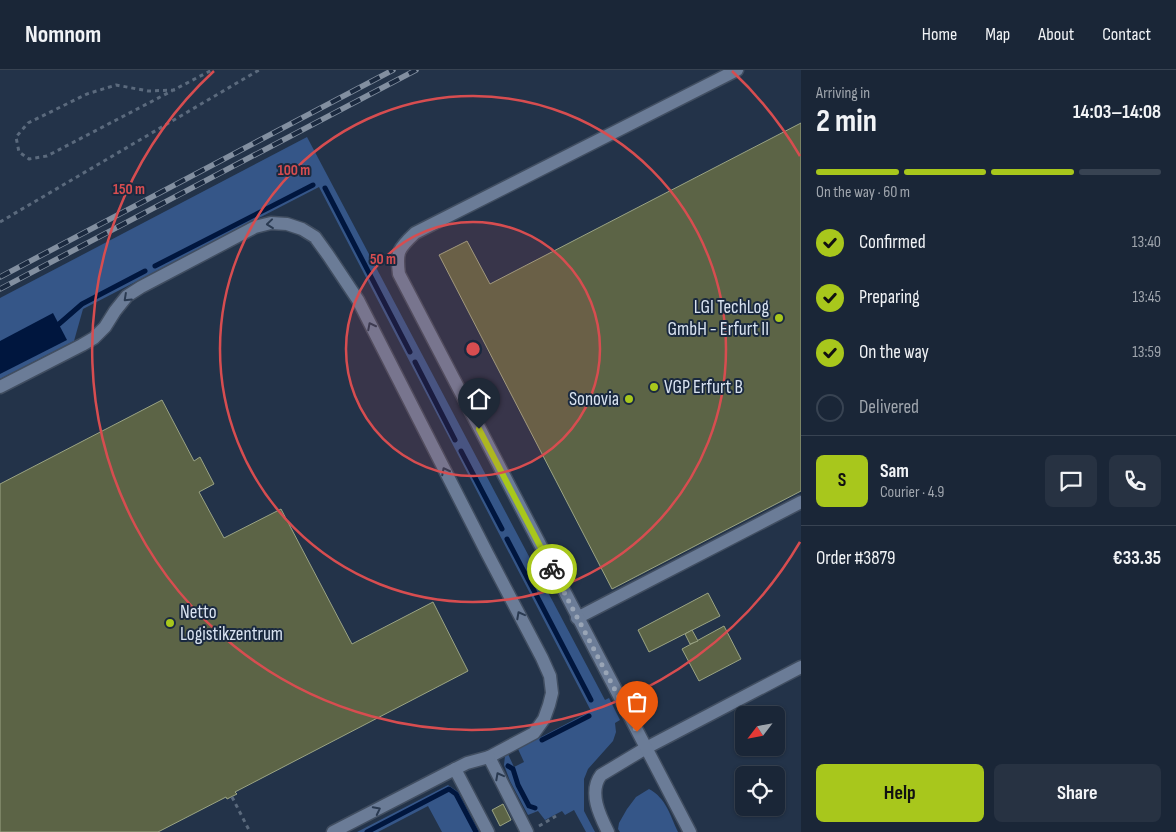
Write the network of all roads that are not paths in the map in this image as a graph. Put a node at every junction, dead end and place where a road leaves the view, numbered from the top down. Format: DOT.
graph roads {
  1 [pos="737,70"];
  2 [pos="0,387"];
  3 [pos="801,502"];
  4 [pos="577,618"];
  5 [pos="801,667"];
  6 [pos="646,748"];
  7 [pos="489,757"];
  8 [pos="455,769"];
  9 [pos="334,832"];
  10 [pos="488,832"];
  11 [pos="528,832"];
  12 [pos="608,832"];
  13 [pos="690,832"];
  1 -- 4 [label="street"];
  7 -- 2 [label="street, one-way"];
  3 -- 4 [label="street"];
  4 -- 6 [label="street"];
  5 -- 6 [label="street"];
  6 -- 12 [label="street"];
  6 -- 13 [label="street"];
  7 -- 8 [label="street"];
  11 -- 7 [label="street, one-way"];
  9 -- 8 [label="street, one-way"];
  8 -- 10 [label="street"];
}
